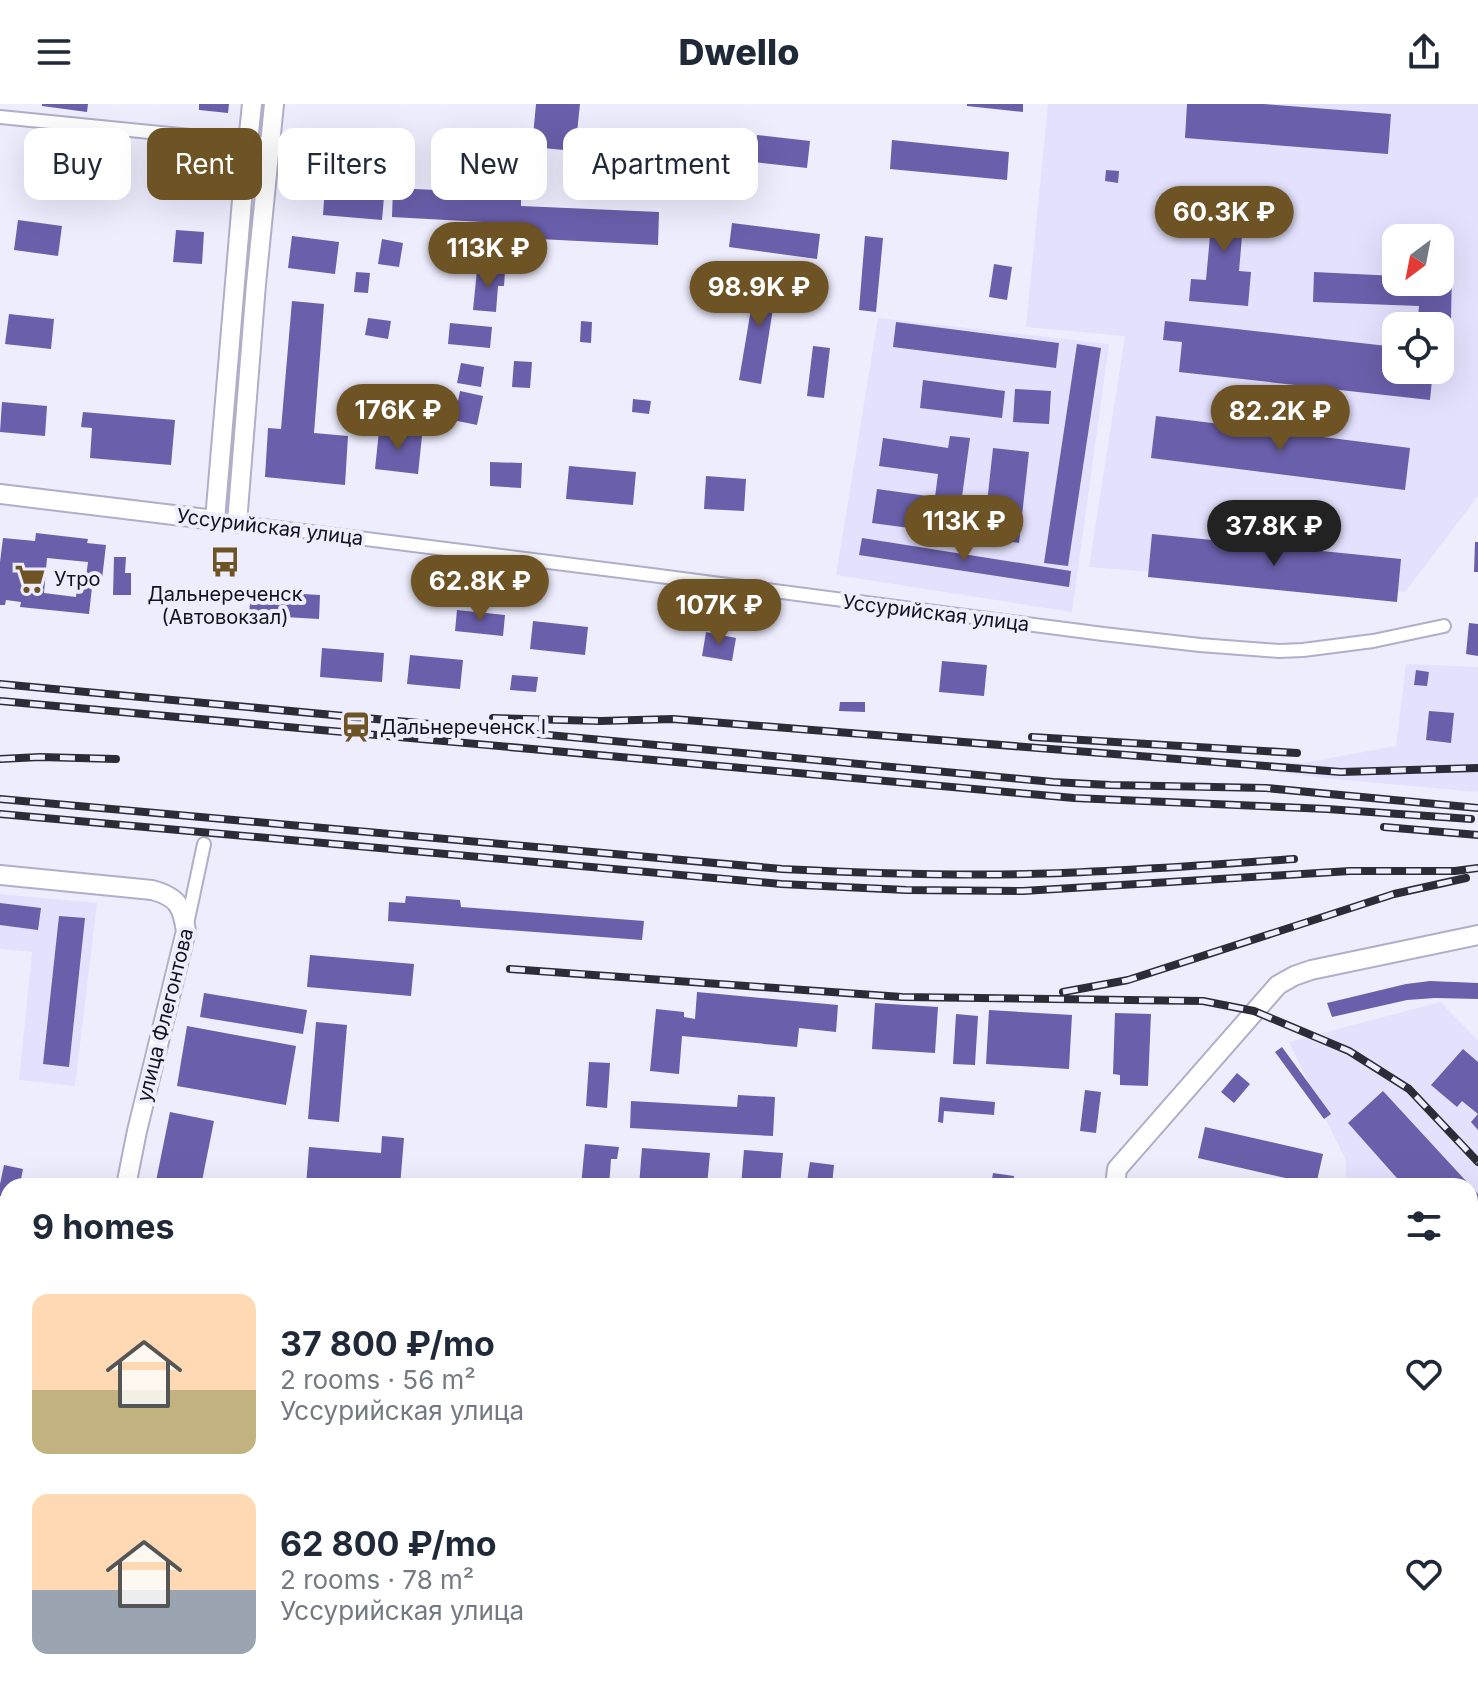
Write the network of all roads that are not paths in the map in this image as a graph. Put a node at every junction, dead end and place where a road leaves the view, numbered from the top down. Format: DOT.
graph roads {
  1 [pos="252,104"];
  2 [pos="274,104"];
  3 [pos="0,117"];
  4 [pos="249,128"];
  5 [pos="147,132"];
  6 [pos="262,143"];
  7 [pos="270,144"];
  8 [pos="243,200"];
  9 [pos="0,494"];
  10 [pos="215,520"];
  11 [pos="237,523"];
  12 [pos="1444,626"];
  13 [pos="204,844"];
  14 [pos="0,875"];
  15 [pos="186,931"];
  16 [pos="1478,935"];
  17 [pos="128,1178"];
  18 [pos="1116,1178"];
  1 -- 4 [label="street"];
  2 -- 7 [label="street"];
  3 -- 5 [label="street"];
  6 -- 7 [label="street"];
  7 -- 11 [label="street"];
  8 -- 10 [label="street"];
  9 -- 10 [label="street, Уссурийская улица"];
  10 -- 11 [label="street, Уссурийская улица"];
  11 -- 12 [label="street, Уссурийская улица"];
  13 -- 15 [label="street, улица Флегонтова"];
  14 -- 15 [label="street"];
  15 -- 17 [label="street, улица Флегонтова"];
  16 -- 18 [label="street"];
}
